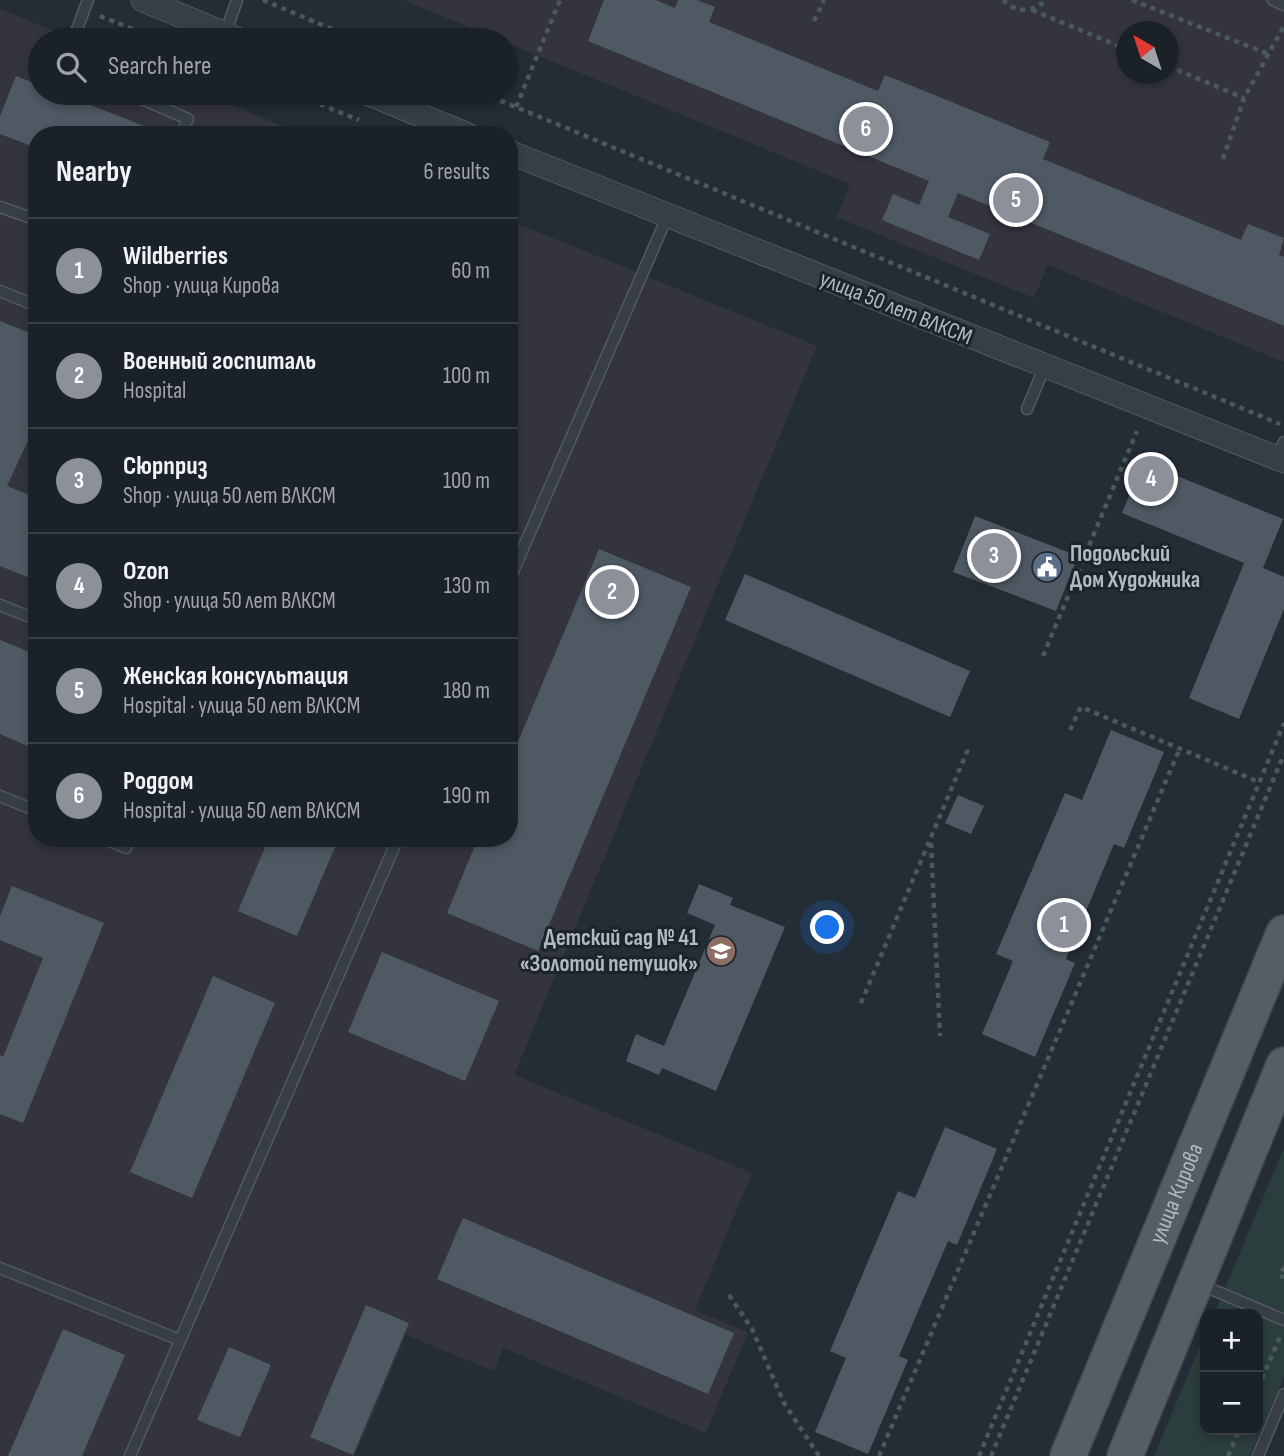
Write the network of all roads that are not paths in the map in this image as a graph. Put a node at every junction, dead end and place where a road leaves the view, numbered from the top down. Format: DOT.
graph roads {
  1 [pos="143,0"];
  2 [pos="237,0"];
  3 [pos="1273,0"];
  4 [pos="87,5"];
  5 [pos="1284,5"];
  6 [pos="78,28"];
  7 [pos="210,28"];
  8 [pos="233,28"];
  9 [pos="156,105"];
  10 [pos="396,105"];
  11 [pos="185,126"];
  12 [pos="446,126"];
  13 [pos="518,156"];
  14 [pos="0,207"];
  15 [pos="28,217"];
  16 [pos="667,217"];
  17 [pos="0,291"];
  18 [pos="28,302"];
  19 [pos="1045,366"];
  20 [pos="1027,409"];
  21 [pos="1282,454"];
  22 [pos="518,560"];
  23 [pos="0,605"];
  24 [pos="28,617"];
  25 [pos="0,796"];
  26 [pos="28,807"];
  27 [pos="394,847"];
  28 [pos="1284,933"];
  29 [pos="1284,1065"];
  30 [pos="0,1268"];
  31 [pos="1198,1284"];
  32 [pos="1284,1320"];
  33 [pos="180,1340"];
  34 [pos="1284,1394"];
  35 [pos="130,1456"];
  36 [pos="1068,1456"];
  37 [pos="1125,1456"];
  38 [pos="1258,1456"];
  1 -- 7 [label="street"];
  2 -- 8 [label="lane"];
  3 -- 5 [label="lane"];
  4 -- 6 [label="lane"];
  9 -- 11 [label="lane"];
  10 -- 12 [label="street"];
  13 -- 16 [label="street, улица 50 лет ВЛКСМ"];
  14 -- 15 [label="lane"];
  16 -- 19 [label="street, улица 50 лет ВЛКСМ"];
  16 -- 22 [label="lane"];
  17 -- 18 [label="lane"];
  19 -- 20 [label="lane"];
  19 -- 21 [label="street, улица 50 лет ВЛКСМ"];
  23 -- 24 [label="lane"];
  25 -- 26 [label="lane"];
  27 -- 33 [label="lane"];
  28 -- 36 [label="main road, улица Кирова"];
  29 -- 31 [label="main road"];
  30 -- 33 [label="lane"];
  31 -- 32 [label="lane"];
  31 -- 37 [label="main road"];
  33 -- 35 [label="lane"];
  34 -- 38 [label="lane"];
}
